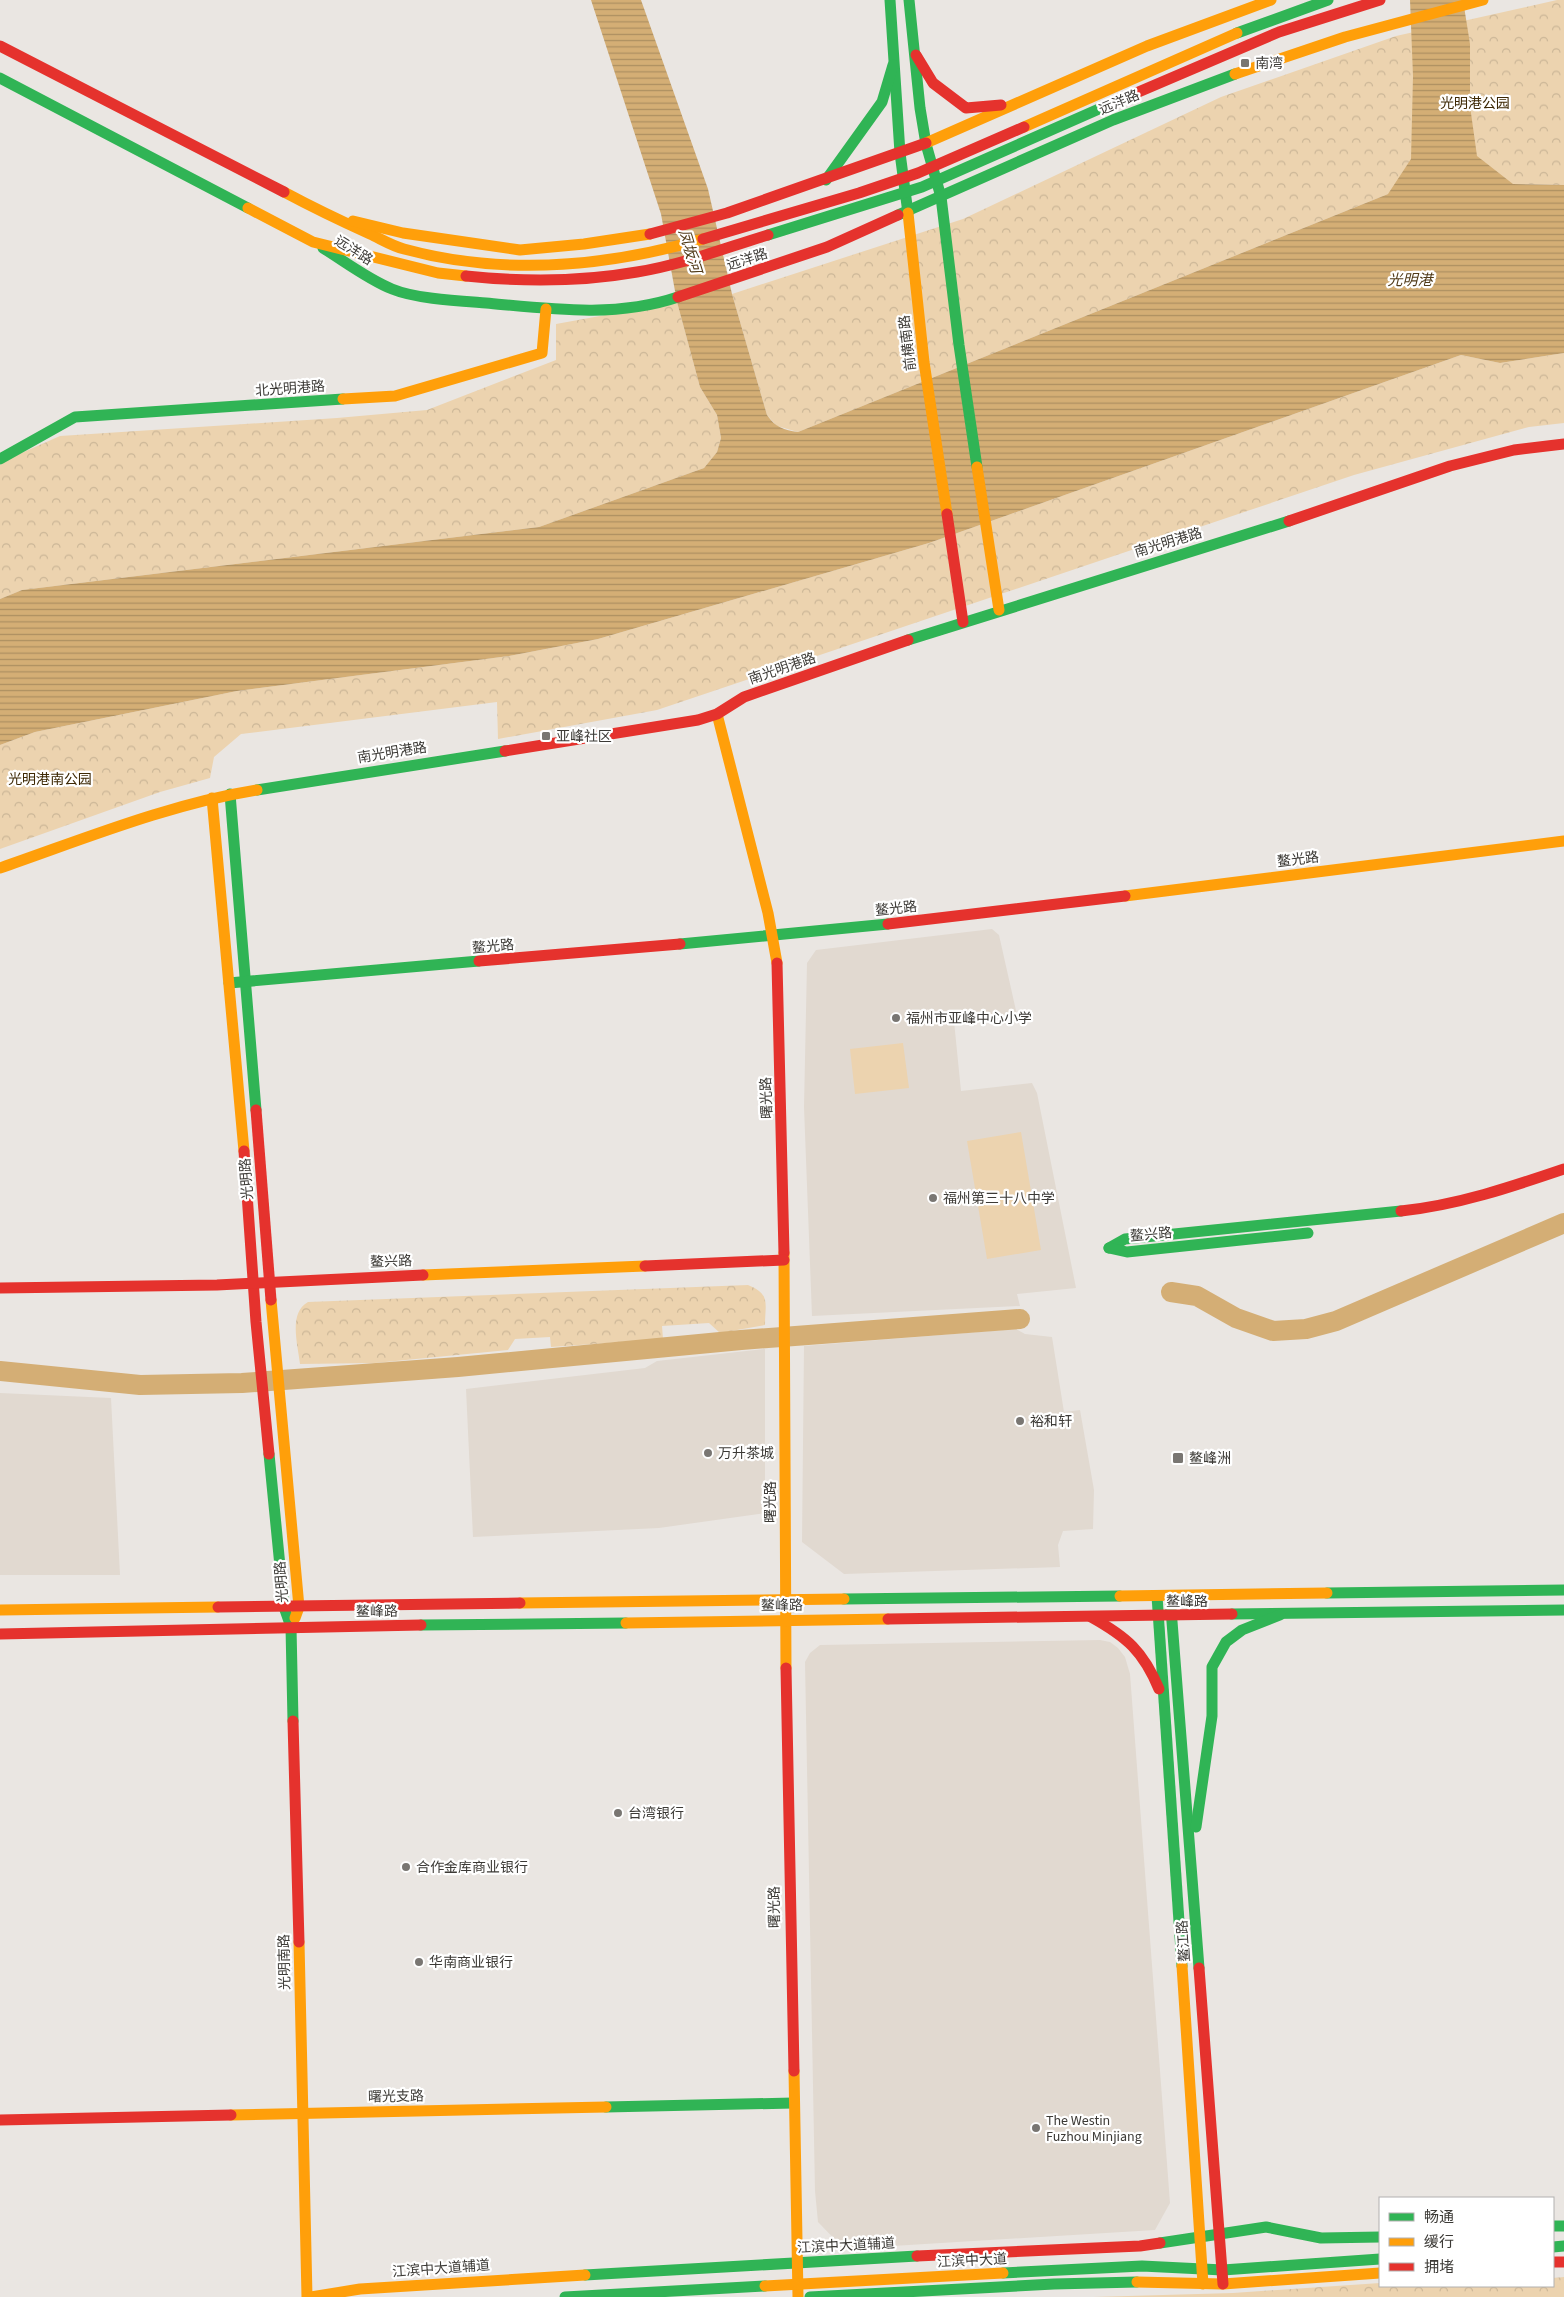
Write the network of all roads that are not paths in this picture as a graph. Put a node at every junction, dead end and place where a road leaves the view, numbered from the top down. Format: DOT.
graph roads {
  1 [pos="890,0"];
  2 [pos="909,0"];
  3 [pos="1271,0"];
  4 [pos="1328,0"];
  5 [pos="1380,0"];
  6 [pos="1483,0"];
  7 [pos="0,46"];
  8 [pos="916,55"];
  9 [pos="894,60"];
  10 [pos="0,78"];
  11 [pos="1013,104"];
  12 [pos="926,144"];
  13 [pos="900,154"];
  14 [pos="825,181"];
  15 [pos="941,197"];
  16 [pos="908,213"];
  17 [pos="332,217"];
  18 [pos="313,242"];
  19 [pos="546,309"];
  20 [pos="1564,444"];
  21 [pos="0,458"];
  22 [pos="999,610"];
  23 [pos="963,622"];
  24 [pos="717,714"];
  25 [pos="230,794"];
  26 [pos="212,798"];
  27 [pos="1564,841"];
  28 [pos="0,868"];
  29 [pos="773,937"];
  30 [pos="247,982"];
  31 [pos="229,984"];
  32 [pos="1564,1170"];
  33 [pos="1564,1180"];
  34 [pos="784,1260"];
  35 [pos="270,1281"];
  36 [pos="254,1282"];
  37 [pos="0,1288"];
  38 [pos="1564,1590"];
  39 [pos="1157,1596"];
  40 [pos="1170,1596"];
  41 [pos="785,1600"];
  42 [pos="284,1607"];
  43 [pos="298,1607"];
  44 [pos="0,1610"];
  45 [pos="1564,1610"];
  46 [pos="1281,1614"];
  47 [pos="1159,1616"];
  48 [pos="1091,1617"];
  49 [pos="1173,1617"];
  50 [pos="785,1620"];
  51 [pos="292,1627"];
  52 [pos="0,1634"];
  53 [pos="1163,1700"];
  54 [pos="1192,1854"];
  55 [pos="793,2103"];
  56 [pos="302,2112"];
  57 [pos="0,2120"];
  58 [pos="1220,2235"];
  59 [pos="1379,2237"];
  60 [pos="1202,2238"];
  61 [pos="1379,2259"];
  62 [pos="797,2262"];
  63 [pos="1202,2268"];
  64 [pos="1223,2270"];
  65 [pos="1379,2273"];
  66 [pos="797,2284"];
  67 [pos="1203,2284"];
  68 [pos="1223,2284"];
  69 [pos="309,2297"];
  70 [pos="565,2297"];
  71 [pos="798,2297"];
  72 [pos="810,2297"];
  1 -- 9 [label="main road, 前横南路"];
  2 -- 8 [label="main road"];
  3 -- 11 [label="main road, 远洋路"];
  4 -- 17 [label="main road"];
  5 -- 18 [label="main road"];
  6 -- 15 [label="main road, 远洋路"];
  7 -- 17 [label="main road, 远洋路"];
  8 -- 11 [label="main road"];
  8 -- 12 [label="main road"];
  9 -- 13 [label="main road, 前横南路"];
  9 -- 14 [label="main road, 前横南路"];
  10 -- 18 [label="main road, 远洋路"];
  11 -- 12 [label="main road, 远洋路"];
  12 -- 13 [label="main road, 远洋路"];
  12 -- 15 [label="main road"];
  13 -- 14 [label="main road, 远洋路"];
  13 -- 16 [label="main road, 前横南路"];
  14 -- 17 [label="main road, 远洋路"];
  15 -- 16 [label="main road, 远洋路"];
  15 -- 22 [label="main road"];
  16 -- 19 [label="main road, 远洋路"];
  16 -- 23 [label="main road, 前横南路"];
  18 -- 19 [label="main road, 远洋路"];
  19 -- 21 [label="main road, 北光明港路"];
  20 -- 22 [label="main road, 南光明港路"];
  22 -- 23 [label="main road, 南光明港路"];
  23 -- 24 [label="main road, 南光明港路"];
  24 -- 25 [label="main road, 南光明港路"];
  24 -- 29 [label="main road, 曙光路"];
  25 -- 26 [label="main road, 南光明港路"];
  25 -- 30 [label="main road, 光明路"];
  26 -- 28 [label="main road, 南光明港路"];
  26 -- 31 [label="main road, 光明路"];
  27 -- 29 [label="main road, 鳌光路"];
  29 -- 30 [label="main road, 鳌光路"];
  29 -- 34 [label="main road, 曙光路"];
  30 -- 31 [label="main road, 鳌光路"];
  30 -- 35 [label="main road, 光明路"];
  31 -- 36 [label="main road, 光明路"];
  32 -- 33 [label="main road, 鳌兴路"];
  34 -- 35 [label="main road, 鳌兴路"];
  34 -- 41 [label="main road, 曙光路"];
  35 -- 36 [label="main road, 鳌兴路"];
  35 -- 43 [label="main road, 光明路"];
  36 -- 37 [label="main road, 鳌兴路"];
  36 -- 42 [label="main road, 光明路"];
  38 -- 40 [label="main road, 鳌峰路"];
  39 -- 40 [label="main road, 鳌峰路"];
  39 -- 41 [label="main road, 鳌峰路"];
  39 -- 47 [label="main road, 鳌江路"];
  40 -- 49 [label="main road, 鳌江路"];
  41 -- 43 [label="main road, 鳌峰路"];
  41 -- 50 [label="main road, 曙光路"];
  42 -- 43 [label="main road, 鳌峰路"];
  42 -- 44 [label="main road, 鳌峰路"];
  42 -- 51 [label="main road, 光明路"];
  43 -- 51 [label="main road, 光明路"];
  45 -- 46 [label="main road, 鳌峰路"];
  46 -- 49 [label="main road, 鳌峰路"];
  46 -- 54 [label="main road"];
  47 -- 48 [label="main road, 鳌峰路"];
  47 -- 49 [label="main road, 鳌峰路"];
  47 -- 53 [label="main road, 鳌江路"];
  48 -- 50 [label="main road, 鳌峰路"];
  48 -- 53 [label="main road"];
  49 -- 54 [label="main road, 鳌江路"];
  50 -- 51 [label="main road, 鳌峰路"];
  50 -- 55 [label="main road, 曙光路"];
  51 -- 52 [label="main road, 鳌峰路"];
  51 -- 56 [label="main road, 光明南路"];
  53 -- 60 [label="main road, 鳌江路"];
  54 -- 58 [label="main road, 鳌江路"];
  55 -- 56 [label="main road, 曙光支路"];
  55 -- 62 [label="main road, 曙光路"];
  56 -- 57 [label="main road, 曙光支路"];
  56 -- 69 [label="main road, 光明南路"];
  58 -- 59 [label="main road, 江滨中大道辅道"];
  58 -- 60 [label="main road, 江滨中大道辅道"];
  58 -- 64 [label="main road, 鳌江路"];
  60 -- 62 [label="main road, 江滨中大道辅道"];
  60 -- 63 [label="main road, 鳌江路"];
  61 -- 64 [label="main road, 江滨中大道"];
  62 -- 66 [label="main road, 曙光路"];
  62 -- 69 [label="main road, 江滨中大道辅道"];
  63 -- 64 [label="main road, 江滨中大道"];
  63 -- 66 [label="main road, 江滨中大道"];
  63 -- 67 [label="main road, 鳌江路"];
  64 -- 68 [label="main road, 鳌江路"];
  65 -- 68 [label="main road, 江滨中大道"];
  66 -- 70 [label="main road, 江滨中大道"];
  66 -- 71 [label="main road, 曙光路"];
  67 -- 68 [label="main road, 江滨中大道"];
  67 -- 72 [label="main road, 江滨中大道"];
}
